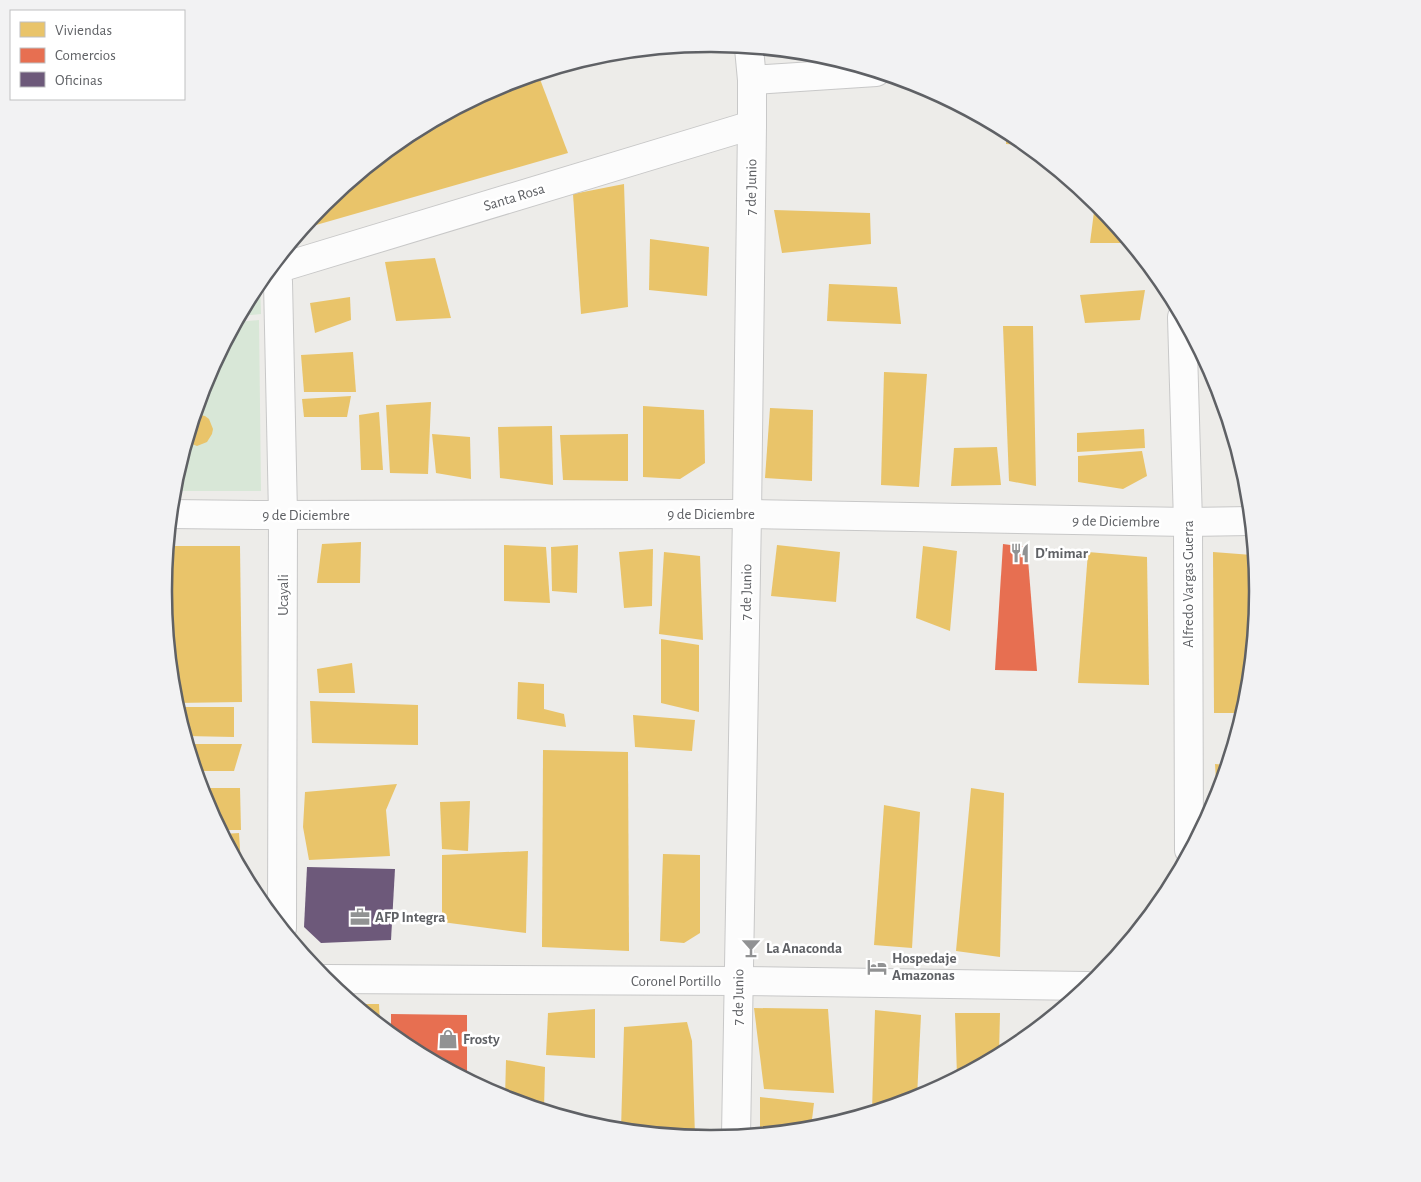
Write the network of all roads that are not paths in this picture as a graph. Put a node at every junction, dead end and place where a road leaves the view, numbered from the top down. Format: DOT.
graph roads {
  1 [pos="750,54"];
  2 [pos="857,73"];
  3 [pos="752,80"];
  4 [pos="752,125"];
  5 [pos="282,264"];
  6 [pos="276,273"];
  7 [pos="1182,333"];
  8 [pos="178,514"];
  9 [pos="283,514"];
  10 [pos="747,514"];
  11 [pos="1244,521"];
  12 [pos="1188,522"];
  13 [pos="1189,837"];
  14 [pos="282,918"];
  15 [pos="337,979"];
  16 [pos="738,981"];
  17 [pos="1077,986"];
  18 [pos="736,1129"];
  1 -- 3 [label="street, 7 de Junio"];
  2 -- 3 [label="street"];
  3 -- 4 [label="street, 7 de Junio"];
  4 -- 5 [label="street, Santa Rosa"];
  4 -- 10 [label="street, 7 de Junio"];
  6 -- 9 [label="street, Ucayali"];
  7 -- 12 [label="street, Alfredo Vargas Guerra"];
  8 -- 9 [label="street, 9 de Diciembre"];
  9 -- 10 [label="street, 9 de Diciembre"];
  9 -- 14 [label="street, Ucayali"];
  10 -- 12 [label="street, 9 de Diciembre"];
  10 -- 16 [label="street, 7 de Junio"];
  11 -- 12 [label="street, 9 de Diciembre"];
  12 -- 13 [label="street, Alfredo Vargas Guerra"];
  15 -- 16 [label="street, Coronel Portillo"];
  16 -- 17 [label="street, Coronel Portillo"];
  16 -- 18 [label="street, 7 de Junio"];
}
